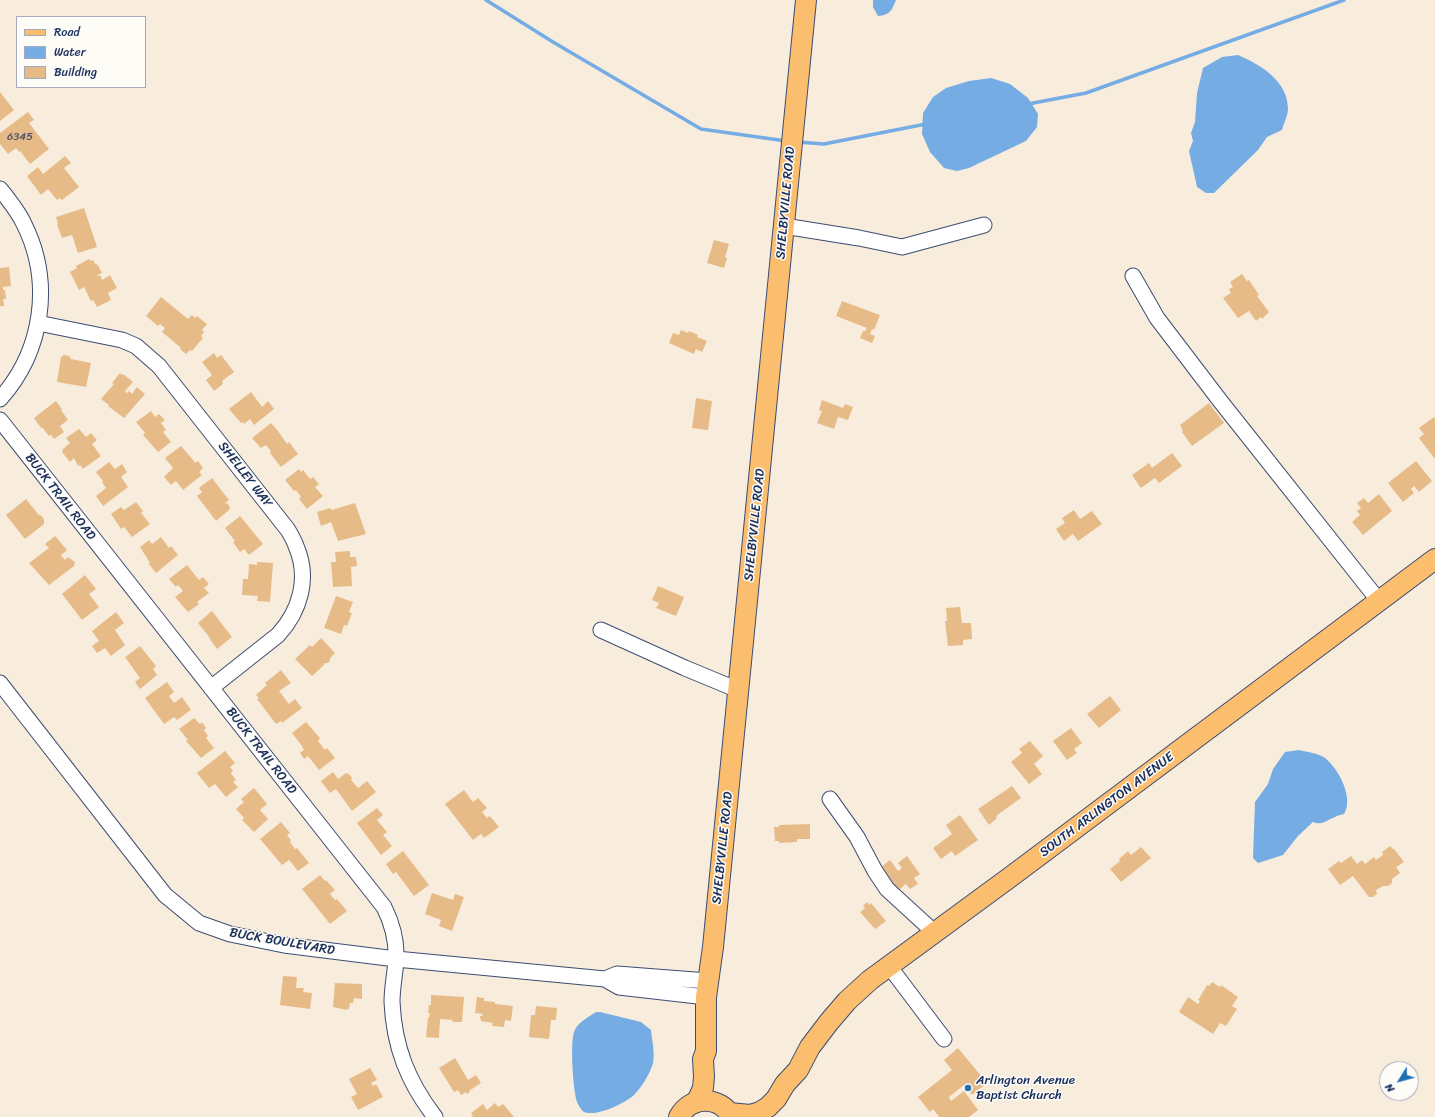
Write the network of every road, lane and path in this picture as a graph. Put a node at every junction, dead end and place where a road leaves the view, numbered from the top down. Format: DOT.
graph roads {
  1 [pos="806,0"];
  2 [pos="0,189"];
  3 [pos="984,225"];
  4 [pos="784,226"];
  5 [pos="1133,276"];
  6 [pos="38,323"];
  7 [pos="0,399"];
  8 [pos="0,420"];
  9 [pos="1435,559"];
  10 [pos="1379,601"];
  11 [pos="601,630"];
  12 [pos="0,683"];
  13 [pos="211,688"];
  14 [pos="738,690"];
  15 [pos="830,799"];
  16 [pos="935,933"];
  17 [pos="396,959"];
  18 [pos="889,966"];
  19 [pos="707,989"];
  20 [pos="944,1039"];
  21 [pos="706,1050"];
  22 [pos="798,1070"];
  23 [pos="729,1112"];
  24 [pos="682,1113"];
  25 [pos="435,1117"];
  26 [pos="772,1117"];
  1 -- 4 [label="main road, SHELBYVILLE ROAD"];
  2 -- 6 [label="street"];
  3 -- 4 [label="street"];
  4 -- 14 [label="main road, SHELBYVILLE ROAD"];
  5 -- 10 [label="street"];
  6 -- 7 [label="street"];
  6 -- 13 [label="street, SHELLEY WAY"];
  8 -- 13 [label="street, BUCK TRAIL ROAD"];
  9 -- 10 [label="main road, SOUTH ARLINGTON AVENUE"];
  10 -- 16 [label="main road, SOUTH ARLINGTON AVENUE"];
  11 -- 14 [label="street"];
  12 -- 17 [label="street, BUCK BOULEVARD"];
  13 -- 17 [label="street, BUCK TRAIL ROAD"];
  14 -- 19 [label="main road, SHELBYVILLE ROAD"];
  15 -- 16 [label="street"];
  16 -- 18 [label="main road, SOUTH ARLINGTON AVENUE"];
  17 -- 19 [label="street, BUCK BOULEVARD"];
  17 -- 25 [label="street, BUCK TRAIL ROAD"];
  18 -- 20 [label="street"];
  18 -- 22 [label="main road, SOUTH ARLINGTON AVENUE"];
  19 -- 21 [label="main road, SHELBYVILLE ROAD"];
  21 -- 23 [label="main road"];
  21 -- 24 [label="main road"];
  22 -- 23 [label="main road, SOUTH ARLINGTON AVENUE"];
  22 -- 26 [label="main road, SOUTH ARLINGTON AVENUE"];
  23 -- 24 [label="main road, SOUTH ARLINGTON AVENUE"];
}
